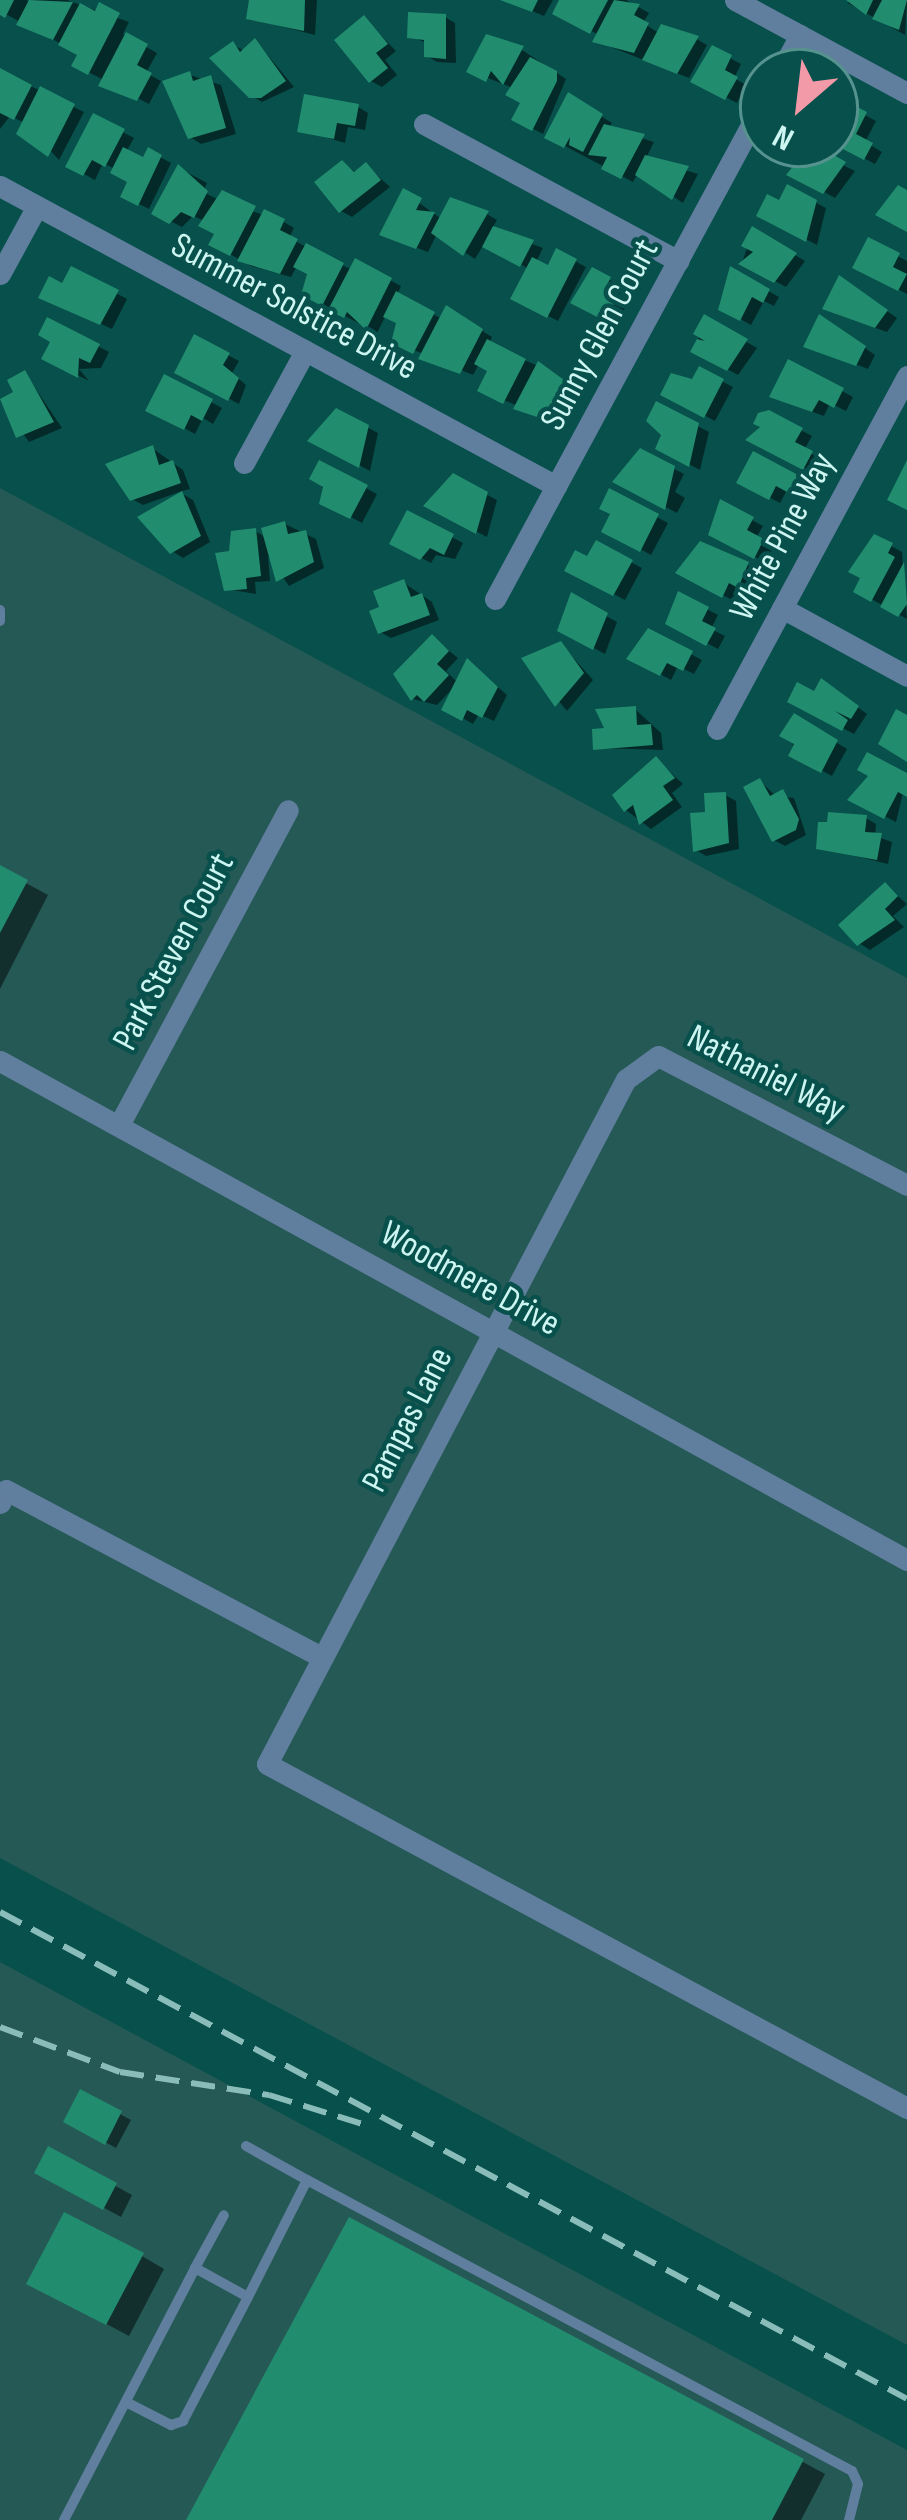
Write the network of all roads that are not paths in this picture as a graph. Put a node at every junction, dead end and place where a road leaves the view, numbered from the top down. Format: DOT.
graph roads {
  1 [pos="735,0"];
  2 [pos="800,35"];
  3 [pos="793,48"];
  4 [pos="907,93"];
  5 [pos="424,124"];
  6 [pos="739,147"];
  7 [pos="0,186"];
  8 [pos="37,206"];
  9 [pos="678,260"];
  10 [pos="0,274"];
  11 [pos="305,351"];
  12 [pos="906,381"];
  13 [pos="244,463"];
  14 [pos="556,486"];
  15 [pos="495,599"];
  16 [pos="782,608"];
  17 [pos="0,610"];
  18 [pos="0,621"];
  19 [pos="907,676"];
  20 [pos="717,729"];
  21 [pos="288,810"];
  22 [pos="658,1056"];
  23 [pos="0,1060"];
  24 [pos="119,1125"];
  25 [pos="907,1185"];
  26 [pos="493,1329"];
  27 [pos="0,1503"];
  28 [pos="907,1559"];
  29 [pos="322,1657"];
  30 [pos="907,2108"];
  31 [pos="246,2146"];
  32 [pos="307,2180"];
  33 [pos="224,2215"];
  34 [pos="195,2268"];
  35 [pos="248,2297"];
  36 [pos="125,2402"];
  37 [pos="64,2520"];
  38 [pos="849,2520"];
  1 -- 2 [label="street"];
  2 -- 3 [label="street"];
  2 -- 4 [label="street"];
  5 -- 9 [label="street"];
  6 -- 9 [label="street, Sunny Glen Court"];
  7 -- 8 [label="street, Summer Solstice Drive"];
  8 -- 10 [label="street"];
  8 -- 11 [label="street, Summer Solstice Drive"];
  9 -- 14 [label="street, Sunny Glen Court"];
  11 -- 13 [label="street"];
  11 -- 14 [label="street, Summer Solstice Drive"];
  12 -- 16 [label="street, White Pine Way"];
  14 -- 15 [label="street, Sunny Glen Court"];
  16 -- 19 [label="street"];
  16 -- 20 [label="street, White Pine Way"];
  17 -- 18 [label="lane"];
  21 -- 24 [label="street, Park Steven Court"];
  22 -- 25 [label="street, Nathaniel Way"];
  22 -- 26 [label="street, Pampas Lane"];
  23 -- 24 [label="street, Woodmere Drive"];
  24 -- 26 [label="street, Woodmere Drive"];
  26 -- 28 [label="street, Woodmere Drive"];
  26 -- 29 [label="street, Pampas Lane"];
  27 -- 29 [label="street"];
  29 -- 30 [label="street, Pampas Lane"];
  31 -- 32 [label="lane"];
  32 -- 35 [label="lane"];
  32 -- 38 [label="lane"];
  33 -- 34 [label="lane"];
  34 -- 35 [label="lane"];
  34 -- 36 [label="lane"];
  35 -- 36 [label="lane"];
  36 -- 37 [label="lane"];
}
